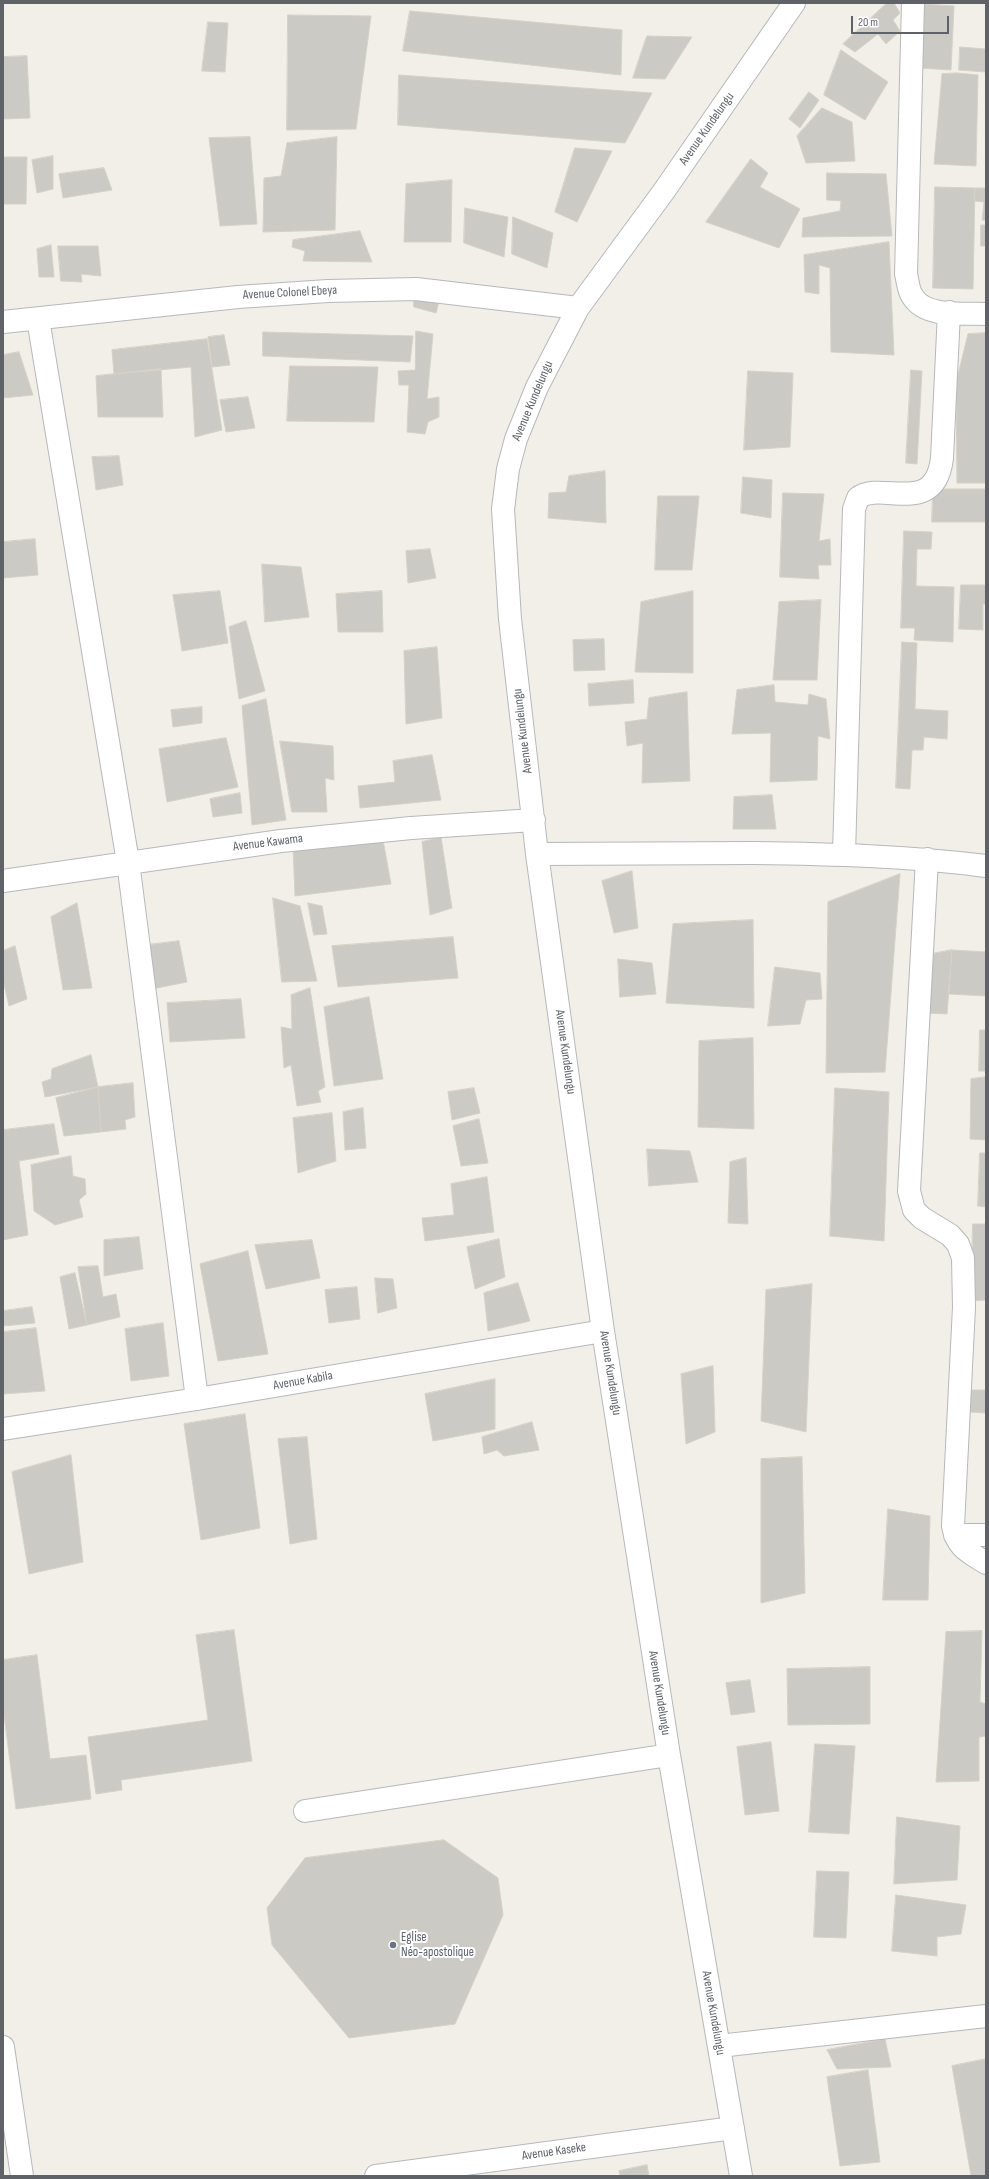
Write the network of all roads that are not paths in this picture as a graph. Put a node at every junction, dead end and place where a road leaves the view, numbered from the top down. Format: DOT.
graph roads {
  1 [pos="794,3"];
  2 [pos="914,3"];
  3 [pos="578,308"];
  4 [pos="949,312"];
  5 [pos="986,314"];
  6 [pos="38,319"];
  7 [pos="3,322"];
  8 [pos="534,820"];
  9 [pos="537,854"];
  10 [pos="844,854"];
  11 [pos="927,859"];
  12 [pos="128,862"];
  13 [pos="986,866"];
  14 [pos="3,881"];
  15 [pos="603,1331"];
  16 [pos="198,1399"];
  17 [pos="3,1429"];
  18 [pos="986,1535"];
  19 [pos="955,1536"];
  20 [pos="986,1563"];
  21 [pos="669,1755"];
  22 [pos="305,1811"];
  23 [pos="986,2016"];
  24 [pos="719,2046"];
  25 [pos="3,2047"];
  26 [pos="733,2128"];
  27 [pos="22,2176"];
  28 [pos="376,2176"];
  29 [pos="741,2176"];
  1 -- 3 [label="street, Avenue Kundelungu"];
  2 -- 4 [label="street"];
  3 -- 6 [label="street, Avenue Colonel Ebeya"];
  3 -- 8 [label="street, Avenue Kundelungu"];
  4 -- 5 [label="street"];
  4 -- 10 [label="street"];
  6 -- 7 [label="street, Avenue Colonel Ebeya"];
  6 -- 12 [label="street"];
  8 -- 9 [label="street, Avenue Kundelungu"];
  8 -- 12 [label="street, Avenue Kawama"];
  9 -- 10 [label="street"];
  9 -- 15 [label="street, Avenue Kundelungu"];
  10 -- 11 [label="street"];
  11 -- 13 [label="street"];
  11 -- 19 [label="street"];
  12 -- 14 [label="street, Avenue Kawama"];
  12 -- 16 [label="street"];
  15 -- 16 [label="street, Avenue Kabila"];
  15 -- 21 [label="street, Avenue Kundelungu"];
  16 -- 17 [label="street, Avenue Kabila"];
  18 -- 19 [label="street"];
  19 -- 20 [label="street"];
  21 -- 22 [label="street"];
  21 -- 24 [label="street, Avenue Kundelungu"];
  23 -- 24 [label="street"];
  24 -- 26 [label="street, Avenue Kundelungu"];
  25 -- 27 [label="street"];
  26 -- 28 [label="street, Avenue Kaseke"];
  26 -- 29 [label="street, Avenue Kundelungu"];
}
